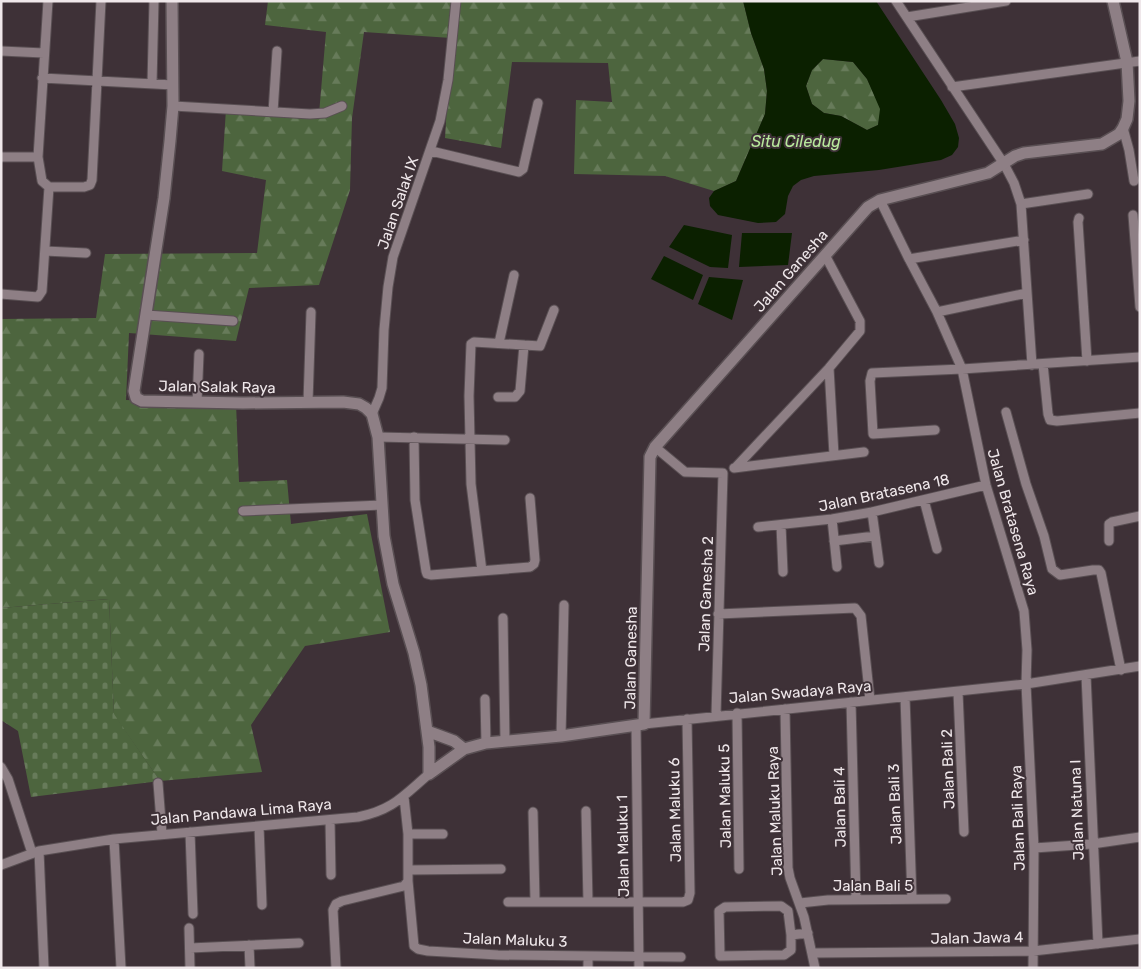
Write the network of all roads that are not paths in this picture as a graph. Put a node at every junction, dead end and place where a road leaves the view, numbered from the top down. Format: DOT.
graph roads {
  1 [pos="48,1"];
  2 [pos="102,1"];
  3 [pos="154,1"];
  4 [pos="172,1"];
  5 [pos="456,1"];
  6 [pos="896,1"];
  7 [pos="1006,1"];
  8 [pos="1113,1"];
  9 [pos="907,17"];
  10 [pos="1,51"];
  11 [pos="278,51"];
  12 [pos="44,53"];
  13 [pos="1140,61"];
  14 [pos="1126,62"];
  15 [pos="42,78"];
  16 [pos="98,82"];
  17 [pos="152,84"];
  18 [pos="173,85"];
  19 [pos="952,87"];
  20 [pos="538,103"];
  21 [pos="173,106"];
  22 [pos="342,106"];
  23 [pos="273,112"];
  24 [pos="1124,128"];
  25 [pos="431,151"];
  26 [pos="1,157"];
  27 [pos="38,157"];
  28 [pos="1004,164"];
  29 [pos="1134,181"];
  30 [pos="49,187"];
  31 [pos="1088,194"];
  32 [pos="880,200"];
  33 [pos="1021,204"];
  34 [pos="1133,215"];
  35 [pos="1079,218"];
  36 [pos="1024,240"];
  37 [pos="45,251"];
  38 [pos="86,253"];
  39 [pos="825,255"];
  40 [pos="908,259"];
  41 [pos="514,275"];
  42 [pos="1028,293"];
  43 [pos="1,294"];
  44 [pos="1140,307"];
  45 [pos="554,310"];
  46 [pos="311,312"];
  47 [pos="938,312"];
  48 [pos="146,315"];
  49 [pos="233,321"];
  50 [pos="499,343"];
  51 [pos="524,345"];
  52 [pos="199,354"];
  53 [pos="1140,357"];
  54 [pos="1087,361"];
  55 [pos="1043,364"];
  56 [pos="1032,365"];
  57 [pos="829,368"];
  58 [pos="962,369"];
  59 [pos="498,397"];
  60 [pos="197,402"];
  61 [pos="308,402"];
  62 [pos="1006,412"];
  63 [pos="1140,413"];
  64 [pos="372,414"];
  65 [pos="935,430"];
  66 [pos="378,437"];
  67 [pos="414,437"];
  68 [pos="469,438"];
  69 [pos="505,440"];
  70 [pos="655,446"];
  71 [pos="864,452"];
  72 [pos="834,455"];
  73 [pos="735,468"];
  74 [pos="723,473"];
  75 [pos="986,485"];
  76 [pos="530,498"];
  77 [pos="924,500"];
  78 [pos="382,505"];
  79 [pos="244,511"];
  80 [pos="872,512"];
  81 [pos="1140,516"];
  82 [pos="832,519"];
  83 [pos="781,525"];
  84 [pos="758,527"];
  85 [pos="875,536"];
  86 [pos="1109,540"];
  87 [pos="834,541"];
  88 [pos="937,548"];
  89 [pos="879,563"];
  90 [pos="837,567"];
  91 [pos="482,571"];
  92 [pos="782,572"];
  93 [pos="564,605"];
  94 [pos="718,614"];
  95 [pos="503,618"];
  96 [pos="1140,666"];
  97 [pos="1121,670"];
  98 [pos="1086,675"];
  99 [pos="1026,684"];
  100 [pos="958,692"];
  101 [pos="905,697"];
  102 [pos="485,699"];
  103 [pos="870,700"];
  104 [pos="851,702"];
  105 [pos="785,709"];
  106 [pos="716,715"];
  107 [pos="737,717"];
  108 [pos="688,719"];
  109 [pos="640,724"];
  110 [pos="427,731"];
  111 [pos="562,736"];
  112 [pos="505,741"];
  113 [pos="486,743"];
  114 [pos="464,749"];
  115 [pos="1,767"];
  116 [pos="429,774"];
  117 [pos="5,780"];
  118 [pos="158,782"];
  119 [pos="404,797"];
  120 [pos="586,810"];
  121 [pos="533,812"];
  122 [pos="330,820"];
  123 [pos="259,826"];
  124 [pos="190,832"];
  125 [pos="964,832"];
  126 [pos="162,834"];
  127 [pos="408,834"];
  128 [pos="443,834"];
  129 [pos="1140,838"];
  130 [pos="114,839"];
  131 [pos="1092,844"];
  132 [pos="1034,848"];
  133 [pos="36,852"];
  134 [pos="1,865"];
  135 [pos="501,869"];
  136 [pos="739,869"];
  137 [pos="409,870"];
  138 [pos="331,876"];
  139 [pos="408,880"];
  140 [pos="856,899"];
  141 [pos="912,899"];
  142 [pos="946,899"];
  143 [pos="508,902"];
  144 [pos="535,902"];
  145 [pos="588,902"];
  146 [pos="638,902"];
  147 [pos="800,903"];
  148 [pos="262,905"];
  149 [pos="193,914"];
  150 [pos="188,928"];
  151 [pos="808,933"];
  152 [pos="790,935"];
  153 [pos="1140,939"];
  154 [pos="299,943"];
  155 [pos="1098,944"];
  156 [pos="249,945"];
  157 [pos="190,948"];
  158 [pos="1033,951"];
  159 [pos="813,953"];
  160 [pos="588,956"];
  161 [pos="640,956"];
  162 [pos="681,957"];
  163 [pos="44,968"];
  164 [pos="121,968"];
  165 [pos="190,968"];
  166 [pos="250,968"];
  167 [pos="336,968"];
  168 [pos="588,968"];
  169 [pos="639,968"];
  170 [pos="815,968"];
  171 [pos="1033,968"];
  1 -- 12 [label="street"];
  2 -- 16 [label="street"];
  3 -- 17 [label="street"];
  4 -- 18 [label="street, Jalan Salak Raya"];
  5 -- 25 [label="street, Jalan Salak IX"];
  6 -- 9 [label="street"];
  7 -- 9 [label="street"];
  8 -- 14 [label="street"];
  9 -- 19 [label="street"];
  10 -- 12 [label="street"];
  11 -- 23 [label="street"];
  12 -- 15 [label="street"];
  13 -- 14 [label="street"];
  14 -- 19 [label="street"];
  14 -- 24 [label="street"];
  15 -- 16 [label="street"];
  15 -- 27 [label="street"];
  16 -- 17 [label="street"];
  16 -- 30 [label="street"];
  17 -- 18 [label="street"];
  18 -- 21 [label="street, Jalan Salak Raya"];
  19 -- 28 [label="street"];
  20 -- 25 [label="street"];
  21 -- 23 [label="street"];
  21 -- 48 [label="street, Jalan Salak Raya"];
  22 -- 23 [label="street"];
  24 -- 28 [label="street, Jalan Ganesha"];
  24 -- 29 [label="street"];
  25 -- 64 [label="street, Jalan Salak IX"];
  26 -- 27 [label="street"];
  27 -- 30 [label="street"];
  28 -- 32 [label="street, Jalan Ganesha"];
  28 -- 33 [label="street"];
  30 -- 37 [label="street"];
  31 -- 33 [label="street"];
  32 -- 39 [label="street, Jalan Ganesha"];
  32 -- 40 [label="street, Jalan Bratasena Raya"];
  33 -- 36 [label="street"];
  34 -- 44 [label="street"];
  35 -- 54 [label="street"];
  36 -- 40 [label="street"];
  36 -- 42 [label="street"];
  37 -- 38 [label="street"];
  37 -- 43 [label="street"];
  39 -- 57 [label="street"];
  39 -- 70 [label="street, Jalan Ganesha"];
  40 -- 47 [label="street, Jalan Bratasena Raya"];
  41 -- 50 [label="street"];
  42 -- 47 [label="street"];
  42 -- 56 [label="street"];
  45 -- 51 [label="street"];
  46 -- 61 [label="street"];
  47 -- 58 [label="street, Jalan Bratasena Raya"];
  48 -- 49 [label="street"];
  48 -- 60 [label="street, Jalan Salak Raya"];
  50 -- 51 [label="street"];
  50 -- 68 [label="street"];
  51 -- 59 [label="street"];
  52 -- 60 [label="street"];
  53 -- 54 [label="street"];
  54 -- 55 [label="street"];
  55 -- 56 [label="street"];
  55 -- 63 [label="street"];
  56 -- 58 [label="street"];
  57 -- 72 [label="street"];
  57 -- 73 [label="street"];
  58 -- 65 [label="street"];
  58 -- 75 [label="street, Jalan Bratasena Raya"];
  60 -- 61 [label="street, Jalan Salak Raya"];
  61 -- 64 [label="street, Jalan Salak Raya"];
  62 -- 97 [label="street"];
  64 -- 66 [label="street"];
  66 -- 67 [label="street"];
  66 -- 78 [label="street"];
  67 -- 68 [label="street"];
  67 -- 91 [label="street"];
  68 -- 69 [label="street"];
  68 -- 91 [label="street"];
  70 -- 74 [label="street"];
  70 -- 109 [label="street, Jalan Ganesha"];
  71 -- 72 [label="street"];
  72 -- 73 [label="street"];
  73 -- 74 [label="street"];
  74 -- 94 [label="street, Jalan Ganesha 2"];
  75 -- 77 [label="street, Jalan Bratasena 18"];
  75 -- 99 [label="street, Jalan Bratasena Raya"];
  76 -- 91 [label="street"];
  77 -- 80 [label="street, Jalan Bratasena 18"];
  77 -- 88 [label="street"];
  78 -- 79 [label="street"];
  78 -- 110 [label="street"];
  80 -- 82 [label="street, Jalan Bratasena 18"];
  80 -- 85 [label="street"];
  81 -- 86 [label="street"];
  82 -- 83 [label="street, Jalan Bratasena 18"];
  82 -- 87 [label="street"];
  83 -- 84 [label="street, Jalan Bratasena 18"];
  83 -- 92 [label="street"];
  85 -- 87 [label="street"];
  85 -- 89 [label="street"];
  87 -- 90 [label="street"];
  93 -- 111 [label="street"];
  94 -- 103 [label="street"];
  94 -- 106 [label="street, Jalan Ganesha 2"];
  95 -- 112 [label="street"];
  96 -- 97 [label="street, Jalan Swadaya Raya"];
  97 -- 98 [label="street, Jalan Swadaya Raya"];
  98 -- 99 [label="street, Jalan Swadaya Raya"];
  98 -- 131 [label="street, Jalan Natuna I"];
  99 -- 100 [label="street, Jalan Swadaya Raya"];
  99 -- 132 [label="street, Jalan Bali Raya"];
  100 -- 101 [label="street, Jalan Swadaya Raya"];
  100 -- 125 [label="street, Jalan Bali 2"];
  101 -- 103 [label="street, Jalan Swadaya Raya"];
  101 -- 141 [label="street, Jalan Bali 3"];
  102 -- 113 [label="street"];
  103 -- 104 [label="street, Jalan Swadaya Raya"];
  104 -- 105 [label="street, Jalan Swadaya Raya"];
  104 -- 140 [label="street, Jalan Bali 4"];
  105 -- 107 [label="street, Jalan Swadaya Raya"];
  105 -- 147 [label="street, Jalan Maluku Raya"];
  106 -- 107 [label="street, Jalan Swadaya Raya"];
  106 -- 108 [label="street, Jalan Swadaya Raya"];
  107 -- 136 [label="street, Jalan Maluku 5"];
  108 -- 109 [label="street, Jalan Swadaya Raya"];
  108 -- 146 [label="street, Jalan Maluku 6"];
  109 -- 111 [label="street, Jalan Swadaya Raya"];
  109 -- 146 [label="street, Jalan Maluku 1"];
  110 -- 114 [label="street"];
  110 -- 116 [label="street"];
  111 -- 112 [label="street, Jalan Swadaya Raya"];
  112 -- 113 [label="street, Jalan Swadaya Raya"];
  113 -- 114 [label="street, Jalan Swadaya Raya"];
  114 -- 116 [label="street, Jalan Pandawa Lima Raya"];
  115 -- 117 [label="street"];
  116 -- 119 [label="street, Jalan Pandawa Lima Raya"];
  117 -- 133 [label="street"];
  118 -- 126 [label="street"];
  119 -- 122 [label="street, Jalan Pandawa Lima Raya"];
  119 -- 127 [label="street"];
  120 -- 145 [label="street"];
  121 -- 144 [label="street"];
  122 -- 123 [label="street, Jalan Pandawa Lima Raya"];
  122 -- 138 [label="street"];
  123 -- 124 [label="street, Jalan Pandawa Lima Raya"];
  123 -- 148 [label="street"];
  124 -- 126 [label="street, Jalan Pandawa Lima Raya"];
  124 -- 149 [label="street"];
  126 -- 130 [label="street, Jalan Pandawa Lima Raya"];
  127 -- 128 [label="street"];
  127 -- 137 [label="street"];
  129 -- 131 [label="street"];
  130 -- 133 [label="street, Jalan Pandawa Lima Raya"];
  130 -- 164 [label="street"];
  131 -- 132 [label="street"];
  131 -- 155 [label="street, Jalan Natuna I"];
  132 -- 158 [label="street, Jalan Bali Raya"];
  133 -- 134 [label="street, Jalan Pandawa Lima Raya"];
  133 -- 163 [label="street"];
  135 -- 137 [label="street"];
  137 -- 139 [label="street"];
  139 -- 160 [label="street, Jalan Maluku 3"];
  139 -- 167 [label="street"];
  140 -- 141 [label="street, Jalan Bali 5"];
  140 -- 147 [label="street, Jalan Bali 5"];
  141 -- 142 [label="street, Jalan Bali 5"];
  143 -- 144 [label="street"];
  144 -- 145 [label="street"];
  145 -- 146 [label="street"];
  146 -- 161 [label="street, Jalan Maluku 1"];
  147 -- 151 [label="street, Jalan Maluku Raya"];
  150 -- 157 [label="street"];
  151 -- 152 [label="street"];
  151 -- 159 [label="street, Jalan Maluku Raya"];
  152 -- 152 [label="street"];
  153 -- 155 [label="street, Jalan Jawa 4"];
  154 -- 156 [label="street"];
  155 -- 158 [label="street, Jalan Jawa 4"];
  156 -- 157 [label="street"];
  156 -- 166 [label="street"];
  157 -- 165 [label="street"];
  158 -- 159 [label="street, Jalan Jawa 4"];
  158 -- 171 [label="street, Jalan Bali Raya"];
  159 -- 170 [label="street, Jalan Maluku Raya"];
  160 -- 161 [label="street, Jalan Maluku 3"];
  160 -- 168 [label="street"];
  161 -- 162 [label="street, Jalan Maluku 3"];
  161 -- 169 [label="street, Jalan Maluku 1"];
}
